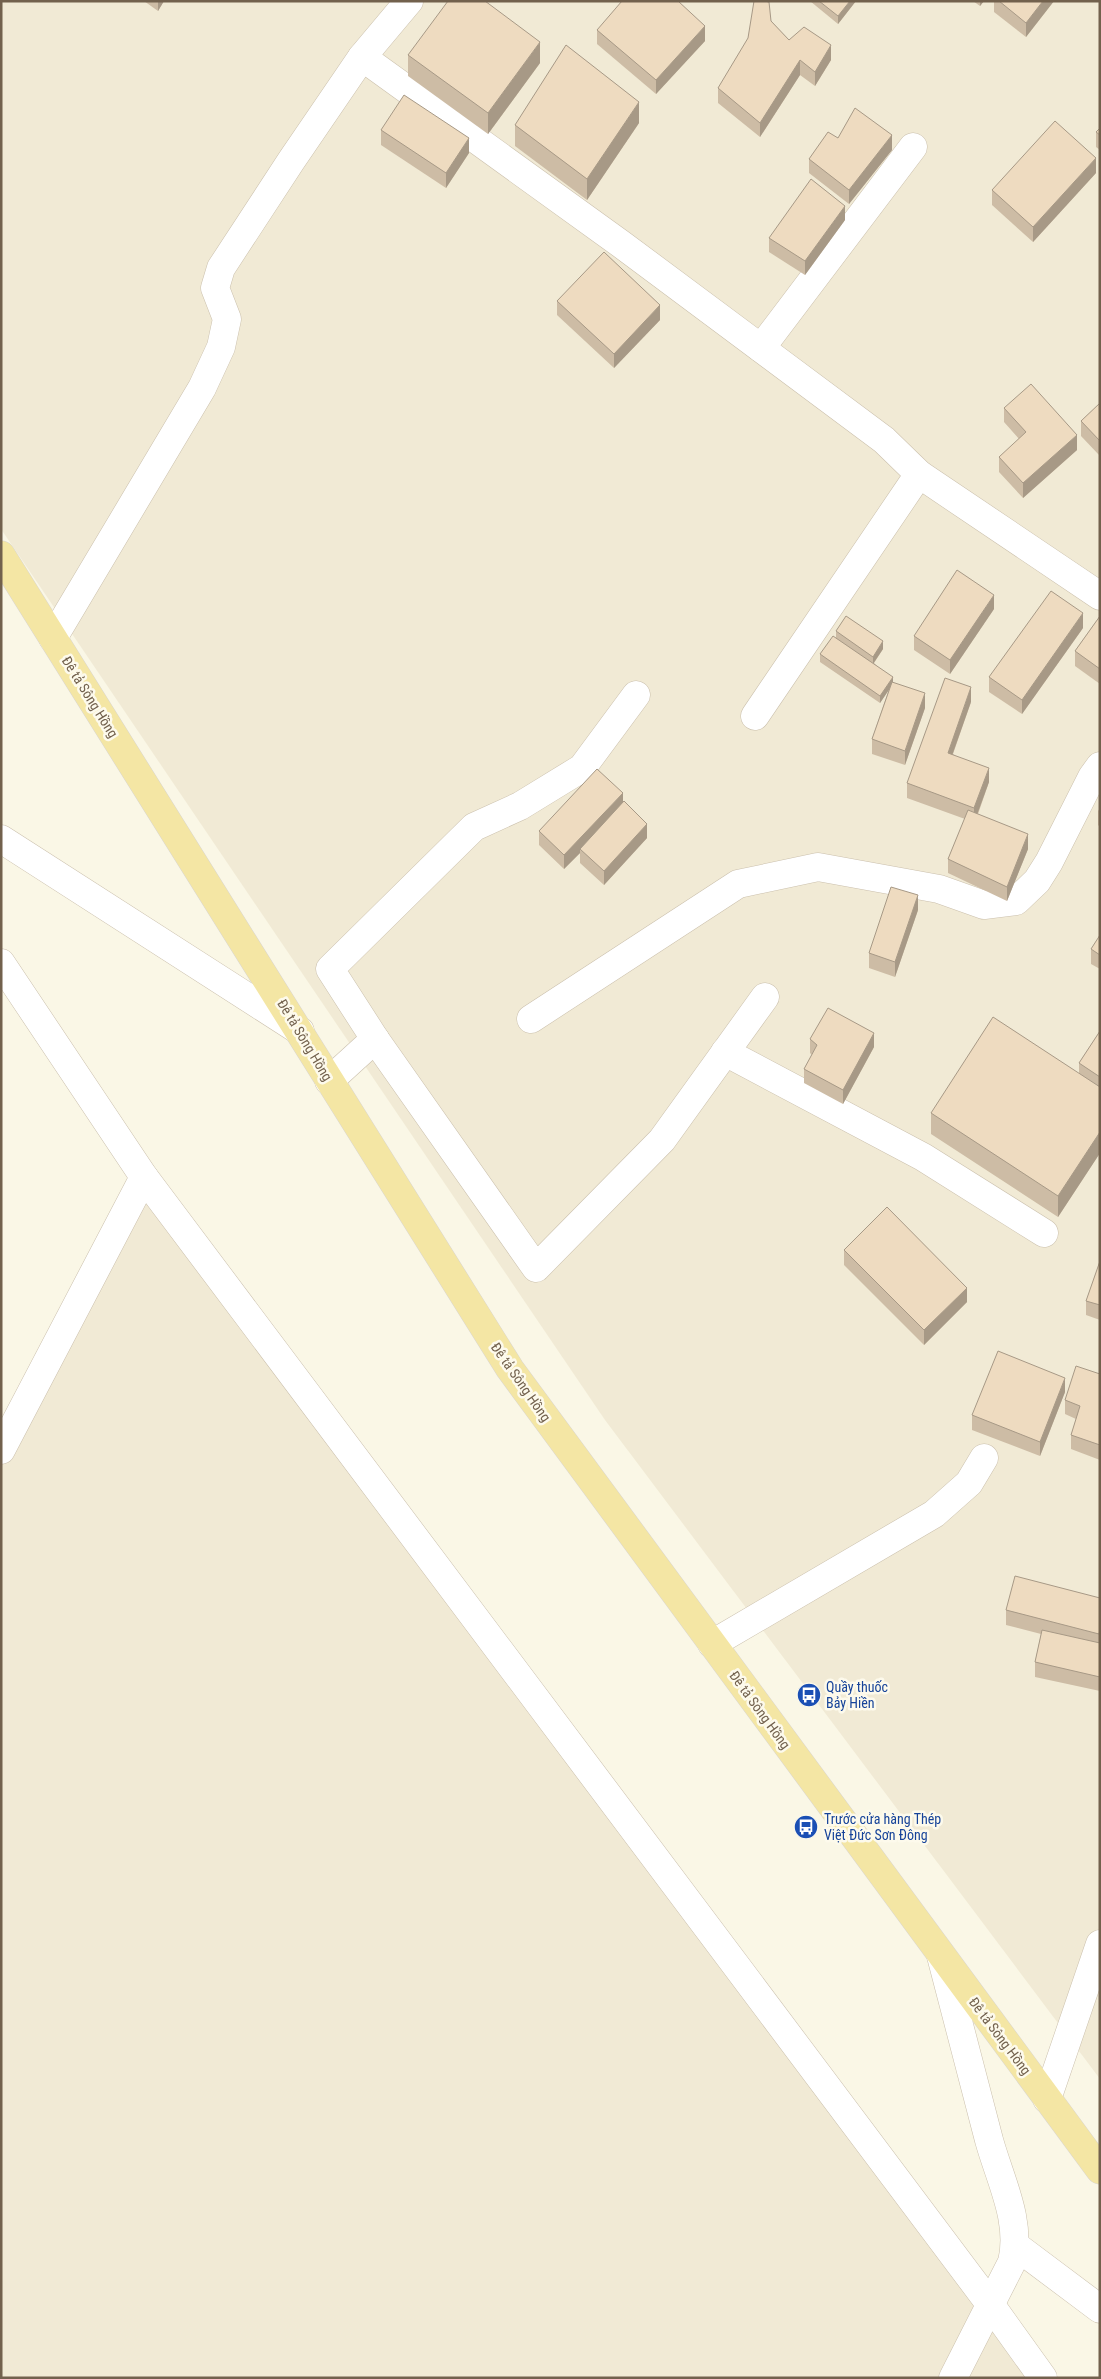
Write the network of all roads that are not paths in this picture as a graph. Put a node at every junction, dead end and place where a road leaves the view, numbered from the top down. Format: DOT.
graph roads {
  1 [pos="409,1"];
  2 [pos="362,57"];
  3 [pos="913,147"];
  4 [pos="761,348"];
  5 [pos="919,474"];
  6 [pos="1,555"];
  7 [pos="1100,596"];
  8 [pos="53,638"];
  9 [pos="636,695"];
  10 [pos="755,716"];
  11 [pos="1100,766"];
  12 [pos="1,839"];
  13 [pos="1,963"];
  14 [pos="765,997"];
  15 [pos="531,1019"];
  16 [pos="300,1031"];
  17 [pos="375,1039"];
  18 [pos="725,1052"];
  19 [pos="329,1081"];
  20 [pos="144,1178"];
  21 [pos="1044,1233"];
  22 [pos="1,1450"];
  23 [pos="984,1458"];
  24 [pos="712,1644"];
  25 [pos="1100,1944"];
  26 [pos="941,1956"];
  27 [pos="1047,2099"];
  28 [pos="1100,2170"];
  29 [pos="1016,2246"];
  30 [pos="990,2304"];
  31 [pos="1100,2309"];
  32 [pos="953,2378"];
  33 [pos="1042,2378"];
  1 -- 2 [label="street"];
  2 -- 4 [label="street"];
  2 -- 8 [label="street"];
  3 -- 4 [label="street"];
  4 -- 5 [label="street"];
  5 -- 7 [label="street"];
  5 -- 10 [label="street"];
  6 -- 8 [label="main road, Đê tả Sông Hồng"];
  8 -- 16 [label="main road, Đê tả Sông Hồng"];
  9 -- 17 [label="street"];
  11 -- 15 [label="street"];
  12 -- 16 [label="street"];
  13 -- 20 [label="street"];
  14 -- 18 [label="street"];
  16 -- 19 [label="main road, Đê tả Sông Hồng"];
  17 -- 18 [label="street"];
  17 -- 19 [label="street"];
  18 -- 21 [label="street"];
  19 -- 24 [label="main road, Đê tả Sông Hồng"];
  20 -- 22 [label="street"];
  20 -- 30 [label="street"];
  23 -- 24 [label="street"];
  24 -- 26 [label="main road, Đê tả Sông Hồng"];
  25 -- 27 [label="street"];
  26 -- 27 [label="main road, Đê tả Sông Hồng"];
  26 -- 29 [label="street"];
  27 -- 28 [label="main road, Đê tả Sông Hồng"];
  29 -- 30 [label="street"];
  29 -- 31 [label="street"];
  30 -- 32 [label="street"];
  30 -- 33 [label="street"];
}
